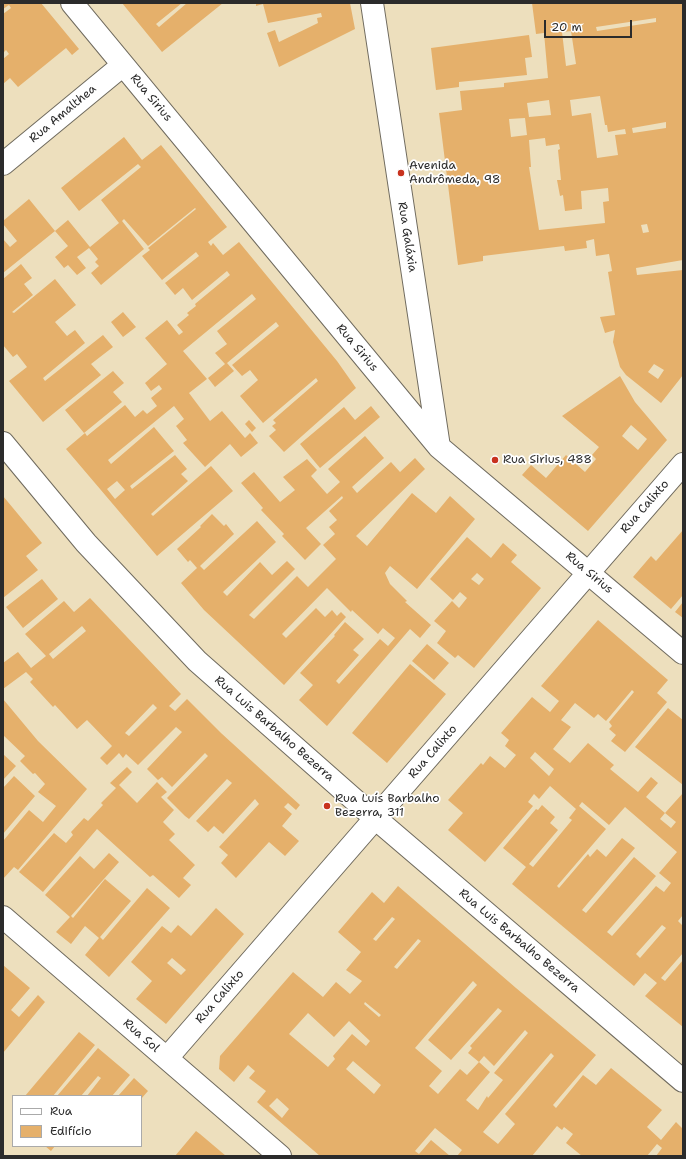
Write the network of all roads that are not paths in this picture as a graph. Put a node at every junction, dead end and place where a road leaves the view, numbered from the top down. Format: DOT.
graph roads {
  1 [pos="72,3"];
  2 [pos="372,3"];
  3 [pos="123,65"];
  4 [pos="3,164"];
  5 [pos="3,443"];
  6 [pos="439,447"];
  7 [pos="683,464"];
  8 [pos="588,573"];
  9 [pos="683,653"];
  10 [pos="375,818"];
  11 [pos="3,917"];
  12 [pos="167,1058"];
  13 [pos="683,1081"];
  14 [pos="280,1156"];
  1 -- 3 [label="street, Rua Sirius"];
  2 -- 6 [label="street, Rua Galáxia"];
  3 -- 4 [label="street, Rua Amalthea"];
  3 -- 6 [label="street, Rua Sirius"];
  5 -- 10 [label="street, Rua Luis Barbalho Bezerra"];
  6 -- 8 [label="street, Rua Sirius"];
  7 -- 8 [label="street, Rua Calixto"];
  8 -- 9 [label="street, Rua Sirius"];
  8 -- 10 [label="street, Rua Calixto"];
  10 -- 12 [label="street, Rua Calixto"];
  10 -- 13 [label="street, Rua Luis Barbalho Bezerra"];
  11 -- 12 [label="street, Rua Sol"];
  12 -- 14 [label="street, Rua Sol"];
}
